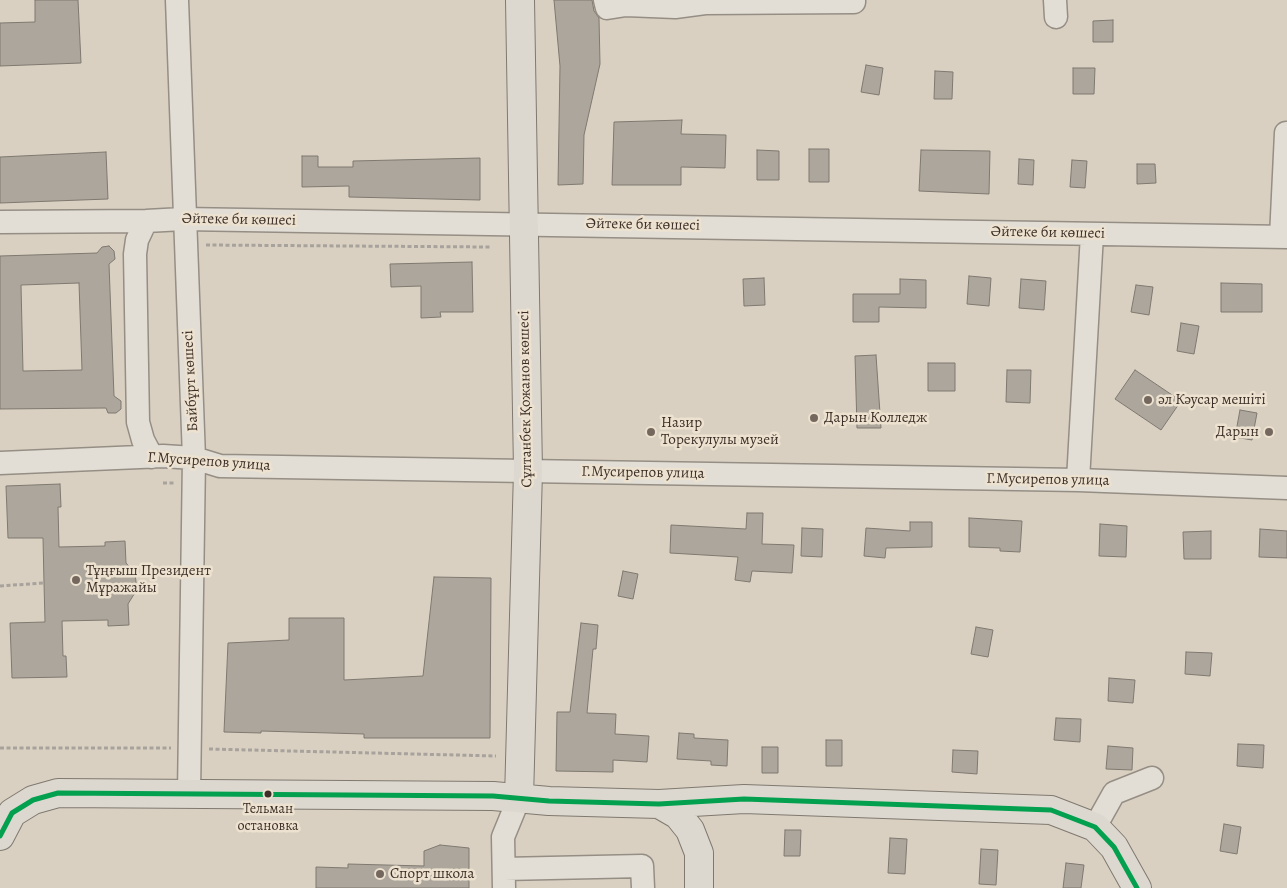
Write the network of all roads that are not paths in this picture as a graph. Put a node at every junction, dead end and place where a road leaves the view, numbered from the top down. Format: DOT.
graph roads {
  1 [pos="177,0"];
  2 [pos="520,0"];
  3 [pos="605,0"];
  4 [pos="854,0"];
  5 [pos="705,2"];
  6 [pos="1286,133"];
  7 [pos="183,218"];
  8 [pos="146,221"];
  9 [pos="0,222"];
  10 [pos="524,223"];
  11 [pos="1092,234"];
  12 [pos="1284,237"];
  13 [pos="152,457"];
  14 [pos="194,458"];
  15 [pos="0,463"];
  16 [pos="528,471"];
  17 [pos="1078,480"];
  18 [pos="1287,488"];
  19 [pos="1152,778"];
  20 [pos="189,792"];
  21 [pos="518,798"];
  22 [pos="659,804"];
  23 [pos="4,821"];
  24 [pos="1095,827"];
  25 [pos="504,879"];
  26 [pos="643,888"];
  27 [pos="699,888"];
  28 [pos="1137,888"];
  1 -- 7 [label="street, Байбұрт көшесі"];
  2 -- 10 [label="main road, Сұлтанбек Қожанов көшесі"];
  3 -- 5 [label="street"];
  4 -- 5 [label="street"];
  6 -- 12 [label="street"];
  7 -- 8 [label="street, Әйтеке би көшесі"];
  7 -- 10 [label="street, Әйтеке би көшесі"];
  7 -- 14 [label="street, Байбұрт көшесі"];
  8 -- 9 [label="street, Әйтеке би көшесі"];
  8 -- 13 [label="street"];
  10 -- 11 [label="street, Әйтеке би көшесі"];
  10 -- 16 [label="main road, Сұлтанбек Қожанов көшесі"];
  11 -- 12 [label="street, Әйтеке би көшесі"];
  11 -- 17 [label="street"];
  13 -- 14 [label="street, Г.Мусирепов улица"];
  13 -- 15 [label="street, Г.Мусирепов улица"];
  14 -- 16 [label="street, Г.Мусирепов улица"];
  14 -- 20 [label="street, Байбұрт көшесі"];
  16 -- 17 [label="street, Г.Мусирепов улица"];
  16 -- 21 [label="main road, Сұлтанбек Қожанов көшесі"];
  17 -- 18 [label="street, Г.Мусирепов улица"];
  19 -- 24 [label="street"];
  20 -- 21 [label="main road"];
  20 -- 23 [label="main road"];
  21 -- 22 [label="main road"];
  21 -- 25 [label="street"];
  22 -- 24 [label="main road"];
  22 -- 27 [label="main road"];
  24 -- 28 [label="main road"];
  25 -- 26 [label="street"];
}
